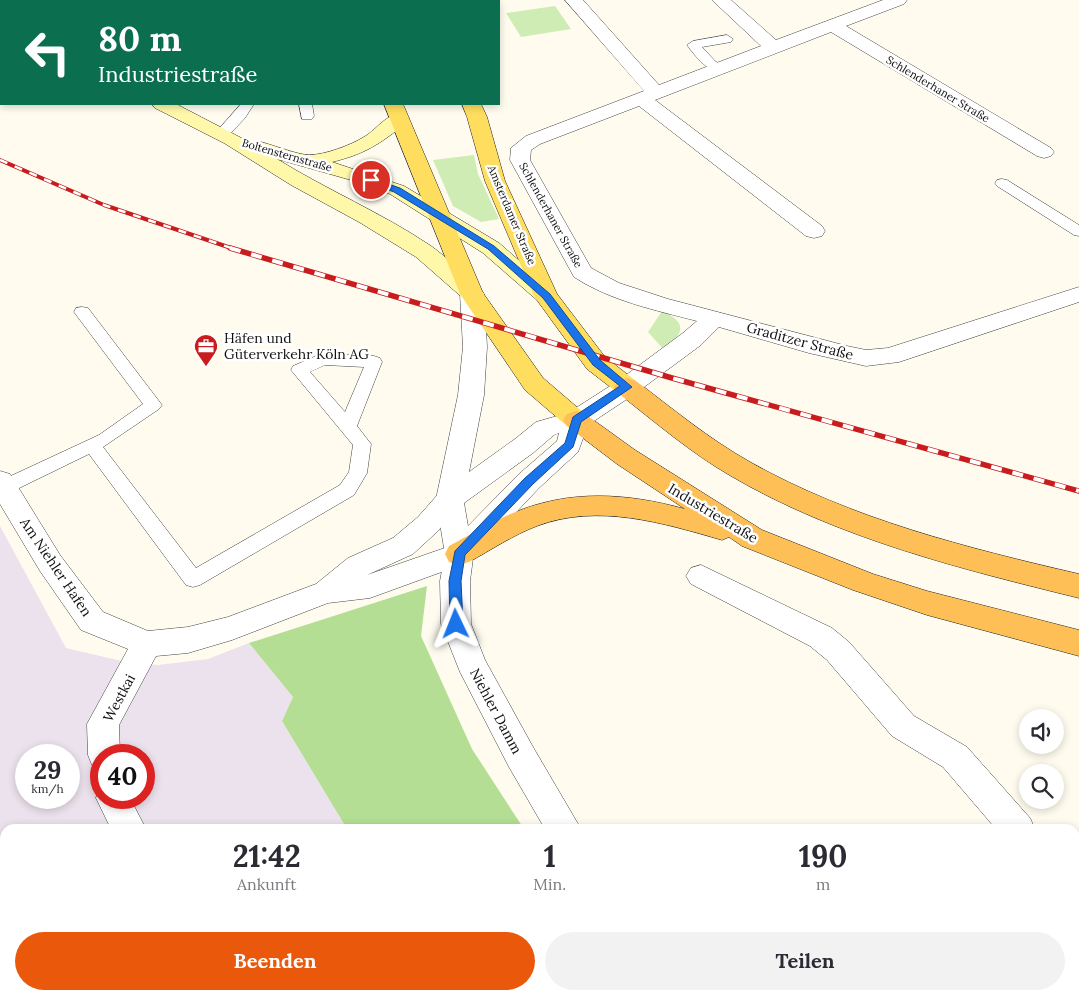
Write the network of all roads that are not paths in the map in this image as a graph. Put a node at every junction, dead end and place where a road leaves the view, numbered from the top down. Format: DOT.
graph roads {
  1 [pos="574,0"];
  2 [pos="721,0"];
  3 [pos="898,0"];
  4 [pos="832,26"];
  5 [pos="726,39"];
  6 [pos="774,48"];
  7 [pos="720,69"];
  8 [pos="649,96"];
  9 [pos="164,105"];
  10 [pos="247,105"];
  11 [pos="471,105"];
  12 [pos="396,112"];
  13 [pos="226,137"];
  14 [pos="1044,152"];
  15 [pos="308,161"];
  16 [pos="1002,183"];
  17 [pos="439,214"];
  18 [pos="814,231"];
  19 [pos="1079,232"];
  20 [pos="472,294"];
  21 [pos="1079,294"];
  22 [pos="546,296"];
  23 [pos="82,312"];
  24 [pos="714,318"];
  25 [pos="627,387"];
  26 [pos="576,420"];
  27 [pos="348,427"];
  28 [pos="92,446"];
  29 [pos="2,484"];
  30 [pos="450,499"];
  31 [pos="752,538"];
  32 [pos="459,554"];
  33 [pos="701,576"];
  34 [pos="1079,586"];
  35 [pos="326,592"];
  36 [pos="1079,643"];
  37 [pos="147,644"];
  38 [pos="104,744"];
  39 [pos="119,809"];
  40 [pos="126,824"];
  41 [pos="561,824"];
  42 [pos="1014,824"];
  1 -- 8 [label="street"];
  2 -- 6 [label="street"];
  3 -- 4 [label="street, Schlenderhaner Straße"];
  4 -- 6 [label="street, Schlenderhaner Straße"];
  4 -- 14 [label="street, Schlenderhaner Straße"];
  5 -- 7 [label="lane"];
  6 -- 7 [label="street, Schlenderhaner Straße"];
  7 -- 8 [label="street, Schlenderhaner Straße"];
  8 -- 18 [label="street"];
  8 -- 24 [label="street, Schlenderhaner Straße"];
  9 -- 13 [label="main road, Boltensternstraße"];
  10 -- 13 [label="lane"];
  11 -- 22 [label="main road, Amsterdamer Straße"];
  12 -- 15 [label="main road"];
  12 -- 17 [label="main road"];
  13 -- 15 [label="main road, Boltensternstraße"];
  13 -- 20 [label="main road, Boltensternstraße"];
  15 -- 17 [label="main road, Boltensternstraße"];
  16 -- 19 [label="lane"];
  17 -- 20 [label="main road"];
  17 -- 22 [label="main road, Boltensternstraße"];
  20 -- 26 [label="main road, Industriestraße"];
  20 -- 30 [label="street, Niehler Damm"];
  21 -- 24 [label="street, Graditzer Straße"];
  22 -- 25 [label="main road"];
  23 -- 28 [label="lane"];
  24 -- 25 [label="street"];
  25 -- 26 [label="street"];
  25 -- 34 [label="highway"];
  26 -- 30 [label="street"];
  26 -- 31 [label="highway, Industriestraße"];
  26 -- 32 [label="street"];
  27 -- 28 [label="lane"];
  28 -- 29 [label="lane"];
  29 -- 37 [label="street, Am Niehler Hafen"];
  30 -- 32 [label="street, Niehler Damm"];
  30 -- 35 [label="street, Am Niehler Hafen"];
  31 -- 32 [label="highway"];
  31 -- 36 [label="highway, Industriestraße"];
  32 -- 35 [label="street, Am Niehler Hafen"];
  32 -- 41 [label="street, Niehler Damm"];
  33 -- 42 [label="street"];
  35 -- 37 [label="street, Am Niehler Hafen"];
  37 -- 38 [label="street, Westkai"];
  39 -- 40 [label="street"];
}
